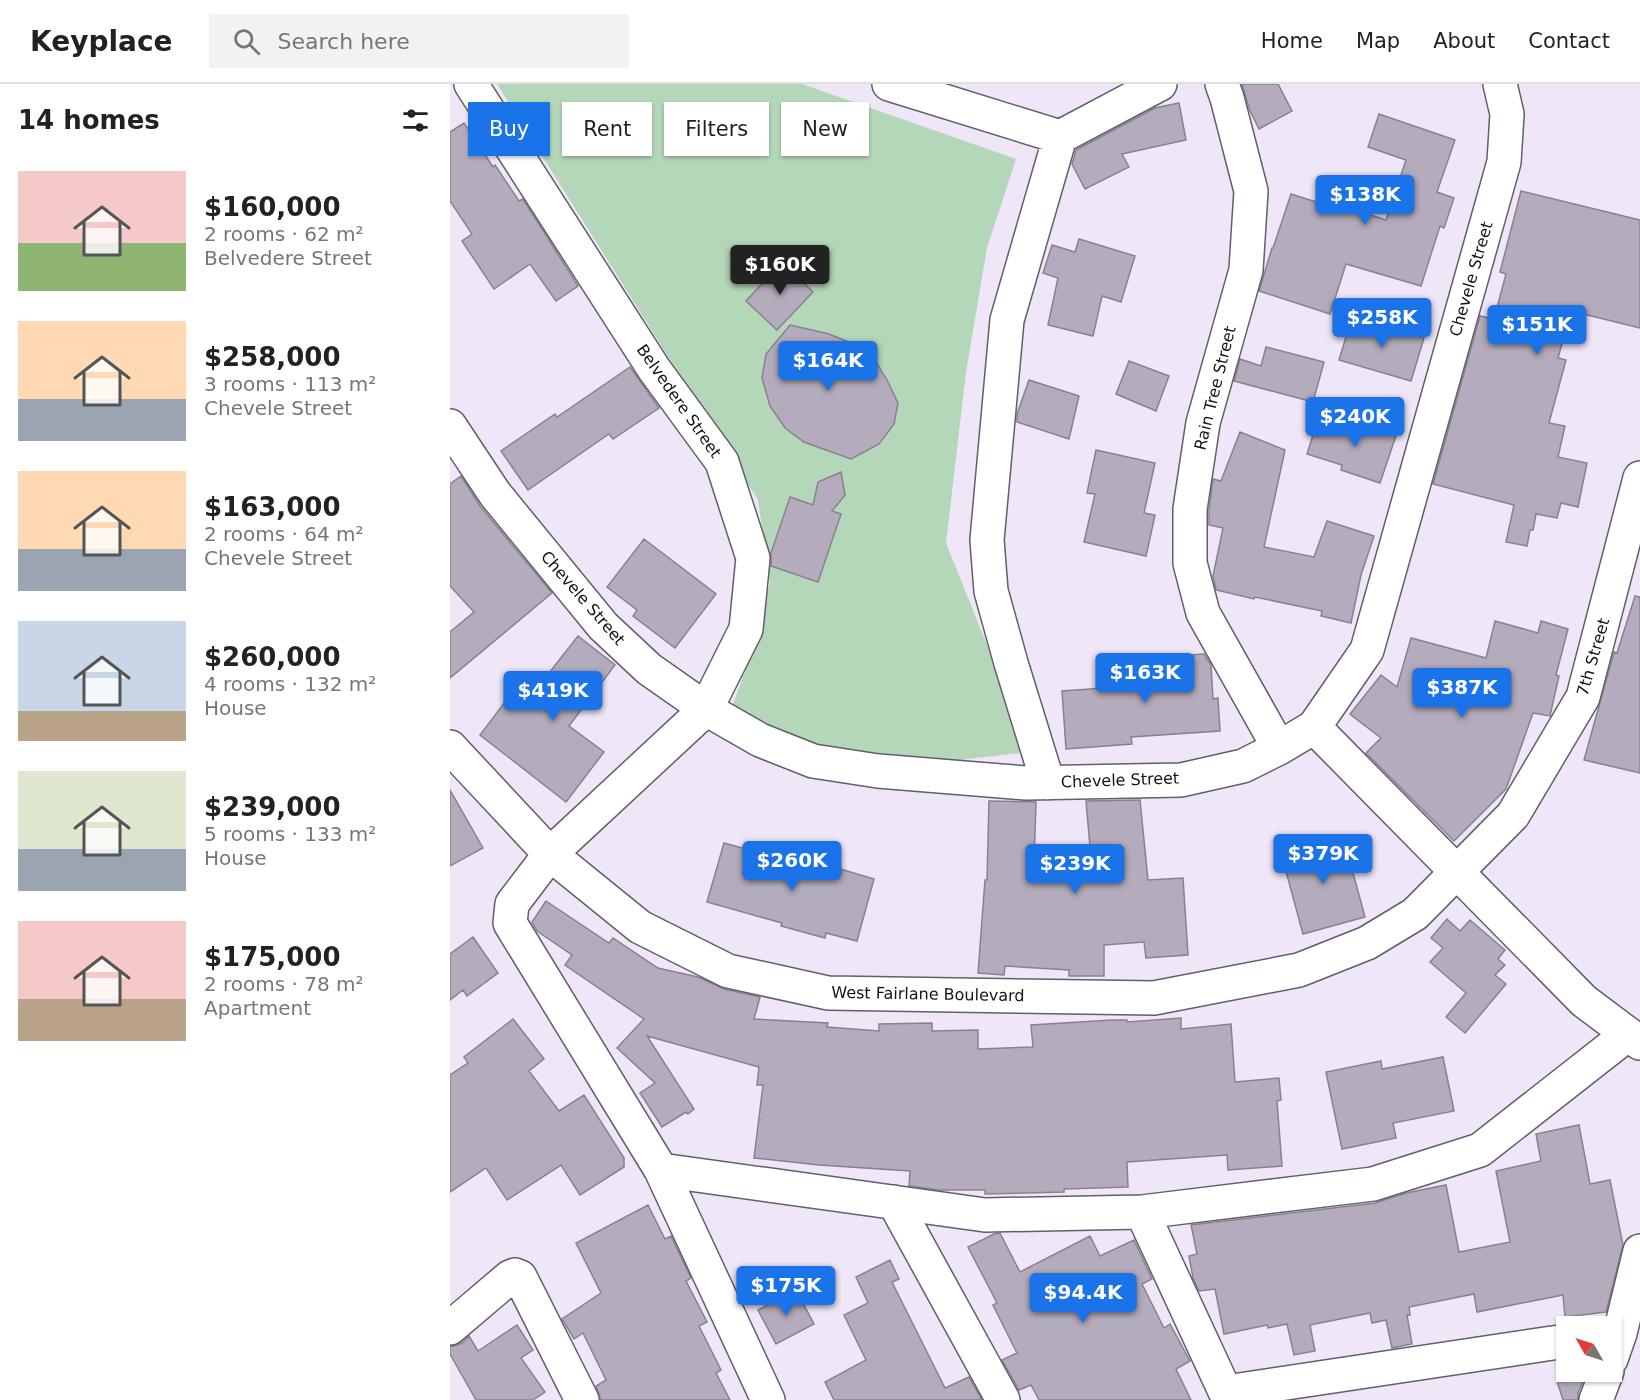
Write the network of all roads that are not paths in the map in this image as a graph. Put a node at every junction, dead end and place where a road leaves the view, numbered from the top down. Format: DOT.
graph roads {
  1 [pos="471,84"];
  2 [pos="889,84"];
  3 [pos="1160,84"];
  4 [pos="1222,84"];
  5 [pos="1500,84"];
  6 [pos="1060,137"];
  7 [pos="450,426"];
  8 [pos="1640,478"];
  9 [pos="706,709"];
  10 [pos="1314,727"];
  11 [pos="450,747"];
  12 [pos="1279,748"];
  13 [pos="1048,783"];
  14 [pos="550,854"];
  15 [pos="1457,872"];
  16 [pos="1634,1038"];
  17 [pos="661,1170"];
  18 [pos="894,1202"];
  19 [pos="1142,1212"];
  20 [pos="1640,1251"];
  21 [pos="1621,1316"];
  22 [pos="450,1328"];
  23 [pos="1556,1343"];
  24 [pos="1602,1382"];
  25 [pos="1227,1396"];
  26 [pos="582,1400"];
  27 [pos="768,1400"];
  28 [pos="1003,1400"];
  29 [pos="1596,1400"];
  1 -- 9 [label="street, Belvedere Street"];
  2 -- 6 [label="street"];
  3 -- 6 [label="street"];
  4 -- 12 [label="street, Rain Tree Street"];
  5 -- 10 [label="street, Chevele Street"];
  6 -- 13 [label="street"];
  7 -- 9 [label="street, Chevele Street"];
  8 -- 15 [label="street, 7th Street"];
  9 -- 13 [label="street, Chevele Street"];
  9 -- 14 [label="street, Belvedere Street"];
  10 -- 12 [label="street, Chevele Street"];
  10 -- 15 [label="street"];
  11 -- 14 [label="street, West Fairlane Boulevard"];
  12 -- 13 [label="street, Chevele Street"];
  14 -- 15 [label="street, West Fairlane Boulevard"];
  14 -- 17 [label="street, Belvedere Street"];
  15 -- 16 [label="street"];
  16 -- 19 [label="street"];
  17 -- 18 [label="street"];
  17 -- 27 [label="street"];
  18 -- 19 [label="street"];
  18 -- 28 [label="street"];
  19 -- 25 [label="street"];
  20 -- 21 [label="street"];
  22 -- 26 [label="street"];
  23 -- 25 [label="street"];
  24 -- 29 [label="street"];
}
